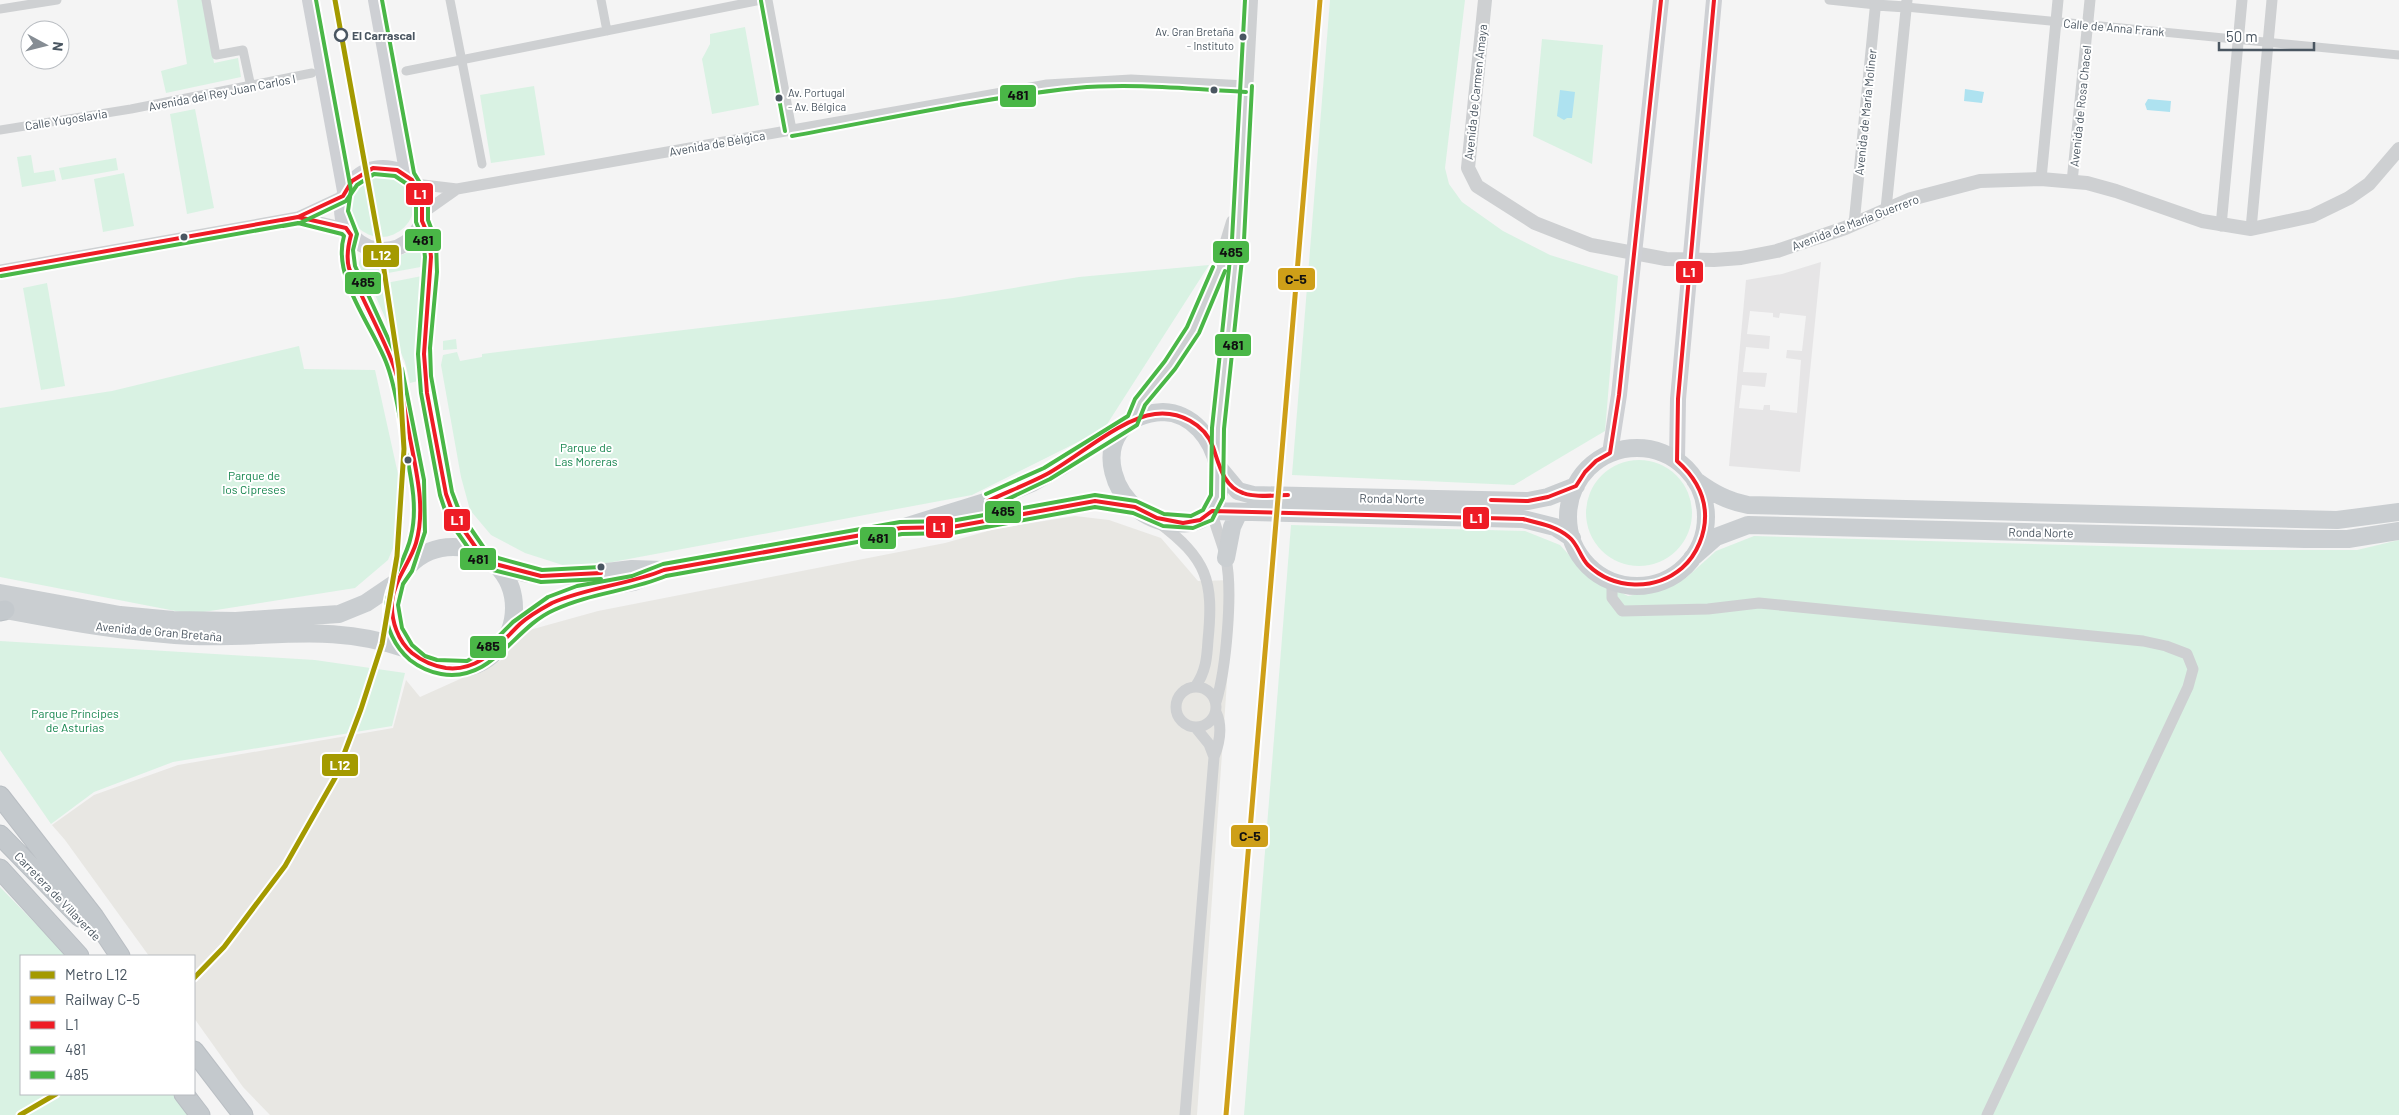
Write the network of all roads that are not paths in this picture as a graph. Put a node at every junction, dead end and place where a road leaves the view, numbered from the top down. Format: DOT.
graph roads {
  1 [pos="57,0"];
  2 [pos="206,0"];
  3 [pos="310,0"];
  4 [pos="376,0"];
  5 [pos="450,0"];
  6 [pos="601,0"];
  7 [pos="761,0"];
  8 [pos="767,0"];
  9 [pos="1251,0"];
  10 [pos="1485,0"];
  11 [pos="1661,0"];
  12 [pos="1714,0"];
  13 [pos="1829,0"];
  14 [pos="2058,0"];
  15 [pos="2090,0"];
  16 [pos="2242,0"];
  17 [pos="2272,0"];
  18 [pos="1876,2"];
  19 [pos="1906,4"];
  20 [pos="0,9"];
  21 [pos="2056,22"];
  22 [pos="2088,25"];
  23 [pos="607,31"];
  24 [pos="2238,40"];
  25 [pos="2268,42"];
  26 [pos="2399,55"];
  27 [pos="463,60"];
  28 [pos="406,71"];
  29 [pos="312,73"];
  30 [pos="1246,86"];
  31 [pos="251,87"];
  32 [pos="131,110"];
  33 [pos="1,126"];
  34 [pos="791,130"];
  35 [pos="2399,149"];
  36 [pos="482,164"];
  37 [pos="2041,179"];
  38 [pos="412,180"];
  39 [pos="2072,182"];
  40 [pos="457,189"];
  41 [pos="344,193"];
  42 [pos="1240,195"];
  43 [pos="1886,209"];
  44 [pos="298,217"];
  45 [pos="423,217"];
  46 [pos="1854,224"];
  47 [pos="2221,226"];
  48 [pos="2251,229"];
  49 [pos="348,231"];
  50 [pos="1635,255"];
  51 [pos="1666,259"];
  52 [pos="1691,260"];
  53 [pos="0,270"];
  54 [pos="1129,424"];
  55 [pos="1610,453"];
  56 [pos="1677,461"];
  57 [pos="1217,462"];
  58 [pos="1695,480"];
  59 [pos="1576,486"];
  60 [pos="1134,507"];
  61 [pos="1212,511"];
  62 [pos="1239,512"];
  63 [pos="2399,512"];
  64 [pos="1151,516"];
  65 [pos="901,528"];
  66 [pos="2399,531"];
  67 [pos="1572,538"];
  68 [pos="479,552"];
  69 [pos="1226,558"];
  70 [pos="1692,558"];
  71 [pos="495,564"];
  72 [pos="664,570"];
  73 [pos="402,575"];
  74 [pos="1612,581"];
  75 [pos="1,606"];
  76 [pos="506,636"];
  77 [pos="408,650"];
  78 [pos="1195,687"];
  79 [pos="1216,707"];
  80 [pos="1196,728"];
  81 [pos="1214,757"];
  82 [pos="0,796"];
  83 [pos="0,835"];
  84 [pos="0,869"];
  85 [pos="78,955"];
  86 [pos="115,955"];
  87 [pos="119,955"];
  88 [pos="195,1052"];
  89 [pos="185,1095"];
  90 [pos="200,1115"];
  91 [pos="242,1115"];
  92 [pos="1184,1115"];
  93 [pos="1988,1115"];
  1 -- 20 [label="street"];
  2 -- 31 [label="street"];
  3 -- 41 [label="main road"];
  4 -- 38 [label="main road"];
  5 -- 27 [label="street"];
  6 -- 23 [label="street"];
  7 -- 23 [label="street"];
  8 -- 34 [label="street"];
  9 -- 30 [label="street"];
  10 -- 50 [label="street, Avenida de Carmen Amaya"];
  11 -- 50 [label="main road"];
  12 -- 52 [label="main road"];
  13 -- 18 [label="street, Calle de Anna Frank"];
  14 -- 21 [label="street"];
  15 -- 22 [label="street, Avenida de Rosa Chacel"];
  16 -- 24 [label="street"];
  17 -- 25 [label="street"];
  18 -- 19 [label="street, Calle de Anna Frank"];
  18 -- 46 [label="street, Avenida de María Moliner"];
  19 -- 21 [label="street, Calle de Anna Frank"];
  19 -- 43 [label="street"];
  21 -- 22 [label="street, Calle de Anna Frank"];
  21 -- 37 [label="street"];
  22 -- 24 [label="street, Calle de Anna Frank"];
  22 -- 39 [label="street, Avenida de Rosa Chacel"];
  23 -- 27 [label="street"];
  24 -- 25 [label="street, Calle de Anna Frank"];
  24 -- 47 [label="street"];
  25 -- 26 [label="street, Calle de Anna Frank"];
  25 -- 48 [label="street"];
  27 -- 28 [label="street"];
  27 -- 36 [label="street"];
  29 -- 31 [label="street, Avenida del Rey Juan Carlos I"];
  30 -- 34 [label="street, Avenida de Bélgica"];
  30 -- 42 [label="street"];
  31 -- 32 [label="street, Avenida del Rey Juan Carlos I"];
  32 -- 33 [label="street, Calle Yugoslavia"];
  34 -- 40 [label="street, Avenida de Bélgica"];
  35 -- 48 [label="street, Avenida de María Guerrero"];
  37 -- 39 [label="street, Avenida de María Guerrero"];
  37 -- 43 [label="street, Avenida de María Guerrero"];
  38 -- 40 [label="street"];
  38 -- 41 [label="main road"];
  38 -- 45 [label="main road"];
  39 -- 47 [label="street, Avenida de María Guerrero"];
  40 -- 45 [label="street"];
  41 -- 44 [label="street"];
  41 -- 49 [label="main road"];
  42 -- 54 [label="street"];
  42 -- 57 [label="street"];
  43 -- 46 [label="street, Avenida de María Guerrero"];
  44 -- 49 [label="street"];
  44 -- 53 [label="street"];
  45 -- 49 [label="main road"];
  45 -- 68 [label="main road"];
  46 -- 52 [label="street, Avenida de María Guerrero"];
  47 -- 48 [label="street, Avenida de María Guerrero"];
  49 -- 73 [label="main road"];
  50 -- 51 [label="street, Avenida de Carmen Amaya"];
  50 -- 55 [label="main road"];
  51 -- 52 [label="street, Avenida de María Guerrero"];
  52 -- 56 [label="main road"];
  54 -- 57 [label="main road"];
  54 -- 60 [label="main road"];
  54 -- 65 [label="main road"];
  55 -- 56 [label="main road, Ronda Norte"];
  55 -- 59 [label="main road, Ronda Norte"];
  56 -- 58 [label="main road, Ronda Norte"];
  57 -- 59 [label="main road, Ronda Norte"];
  57 -- 61 [label="main road"];
  58 -- 63 [label="main road, Ronda Norte"];
  58 -- 70 [label="main road, Ronda Norte"];
  59 -- 67 [label="main road, Ronda Norte"];
  60 -- 64 [label="main road"];
  60 -- 65 [label="main road"];
  61 -- 62 [label="main road, Ronda Norte"];
  61 -- 64 [label="main road"];
  61 -- 69 [label="street"];
  62 -- 67 [label="main road, Ronda Norte"];
  62 -- 69 [label="main road"];
  64 -- 78 [label="street"];
  65 -- 72 [label="main road"];
  66 -- 70 [label="main road, Ronda Norte"];
  67 -- 74 [label="main road, Ronda Norte"];
  68 -- 71 [label="main road"];
  68 -- 73 [label="main road"];
  69 -- 79 [label="street"];
  70 -- 74 [label="main road, Ronda Norte"];
  71 -- 72 [label="main road"];
  71 -- 76 [label="main road"];
  72 -- 76 [label="main road"];
  73 -- 75 [label="main road, Avenida de Gran Bretaña"];
  73 -- 77 [label="main road"];
  74 -- 93 [label="street"];
  75 -- 77 [label="main road, Avenida de Gran Bretaña"];
  76 -- 77 [label="main road"];
  78 -- 79 [label="street"];
  78 -- 80 [label="street"];
  79 -- 80 [label="street"];
  79 -- 81 [label="street"];
  80 -- 81 [label="street"];
  81 -- 92 [label="street"];
  82 -- 87 [label="highway"];
  83 -- 86 [label="highway, Carretera de Villaverde"];
  84 -- 85 [label="highway, Carretera de Villaverde"];
  88 -- 91 [label="highway"];
  89 -- 90 [label="highway"];
}
